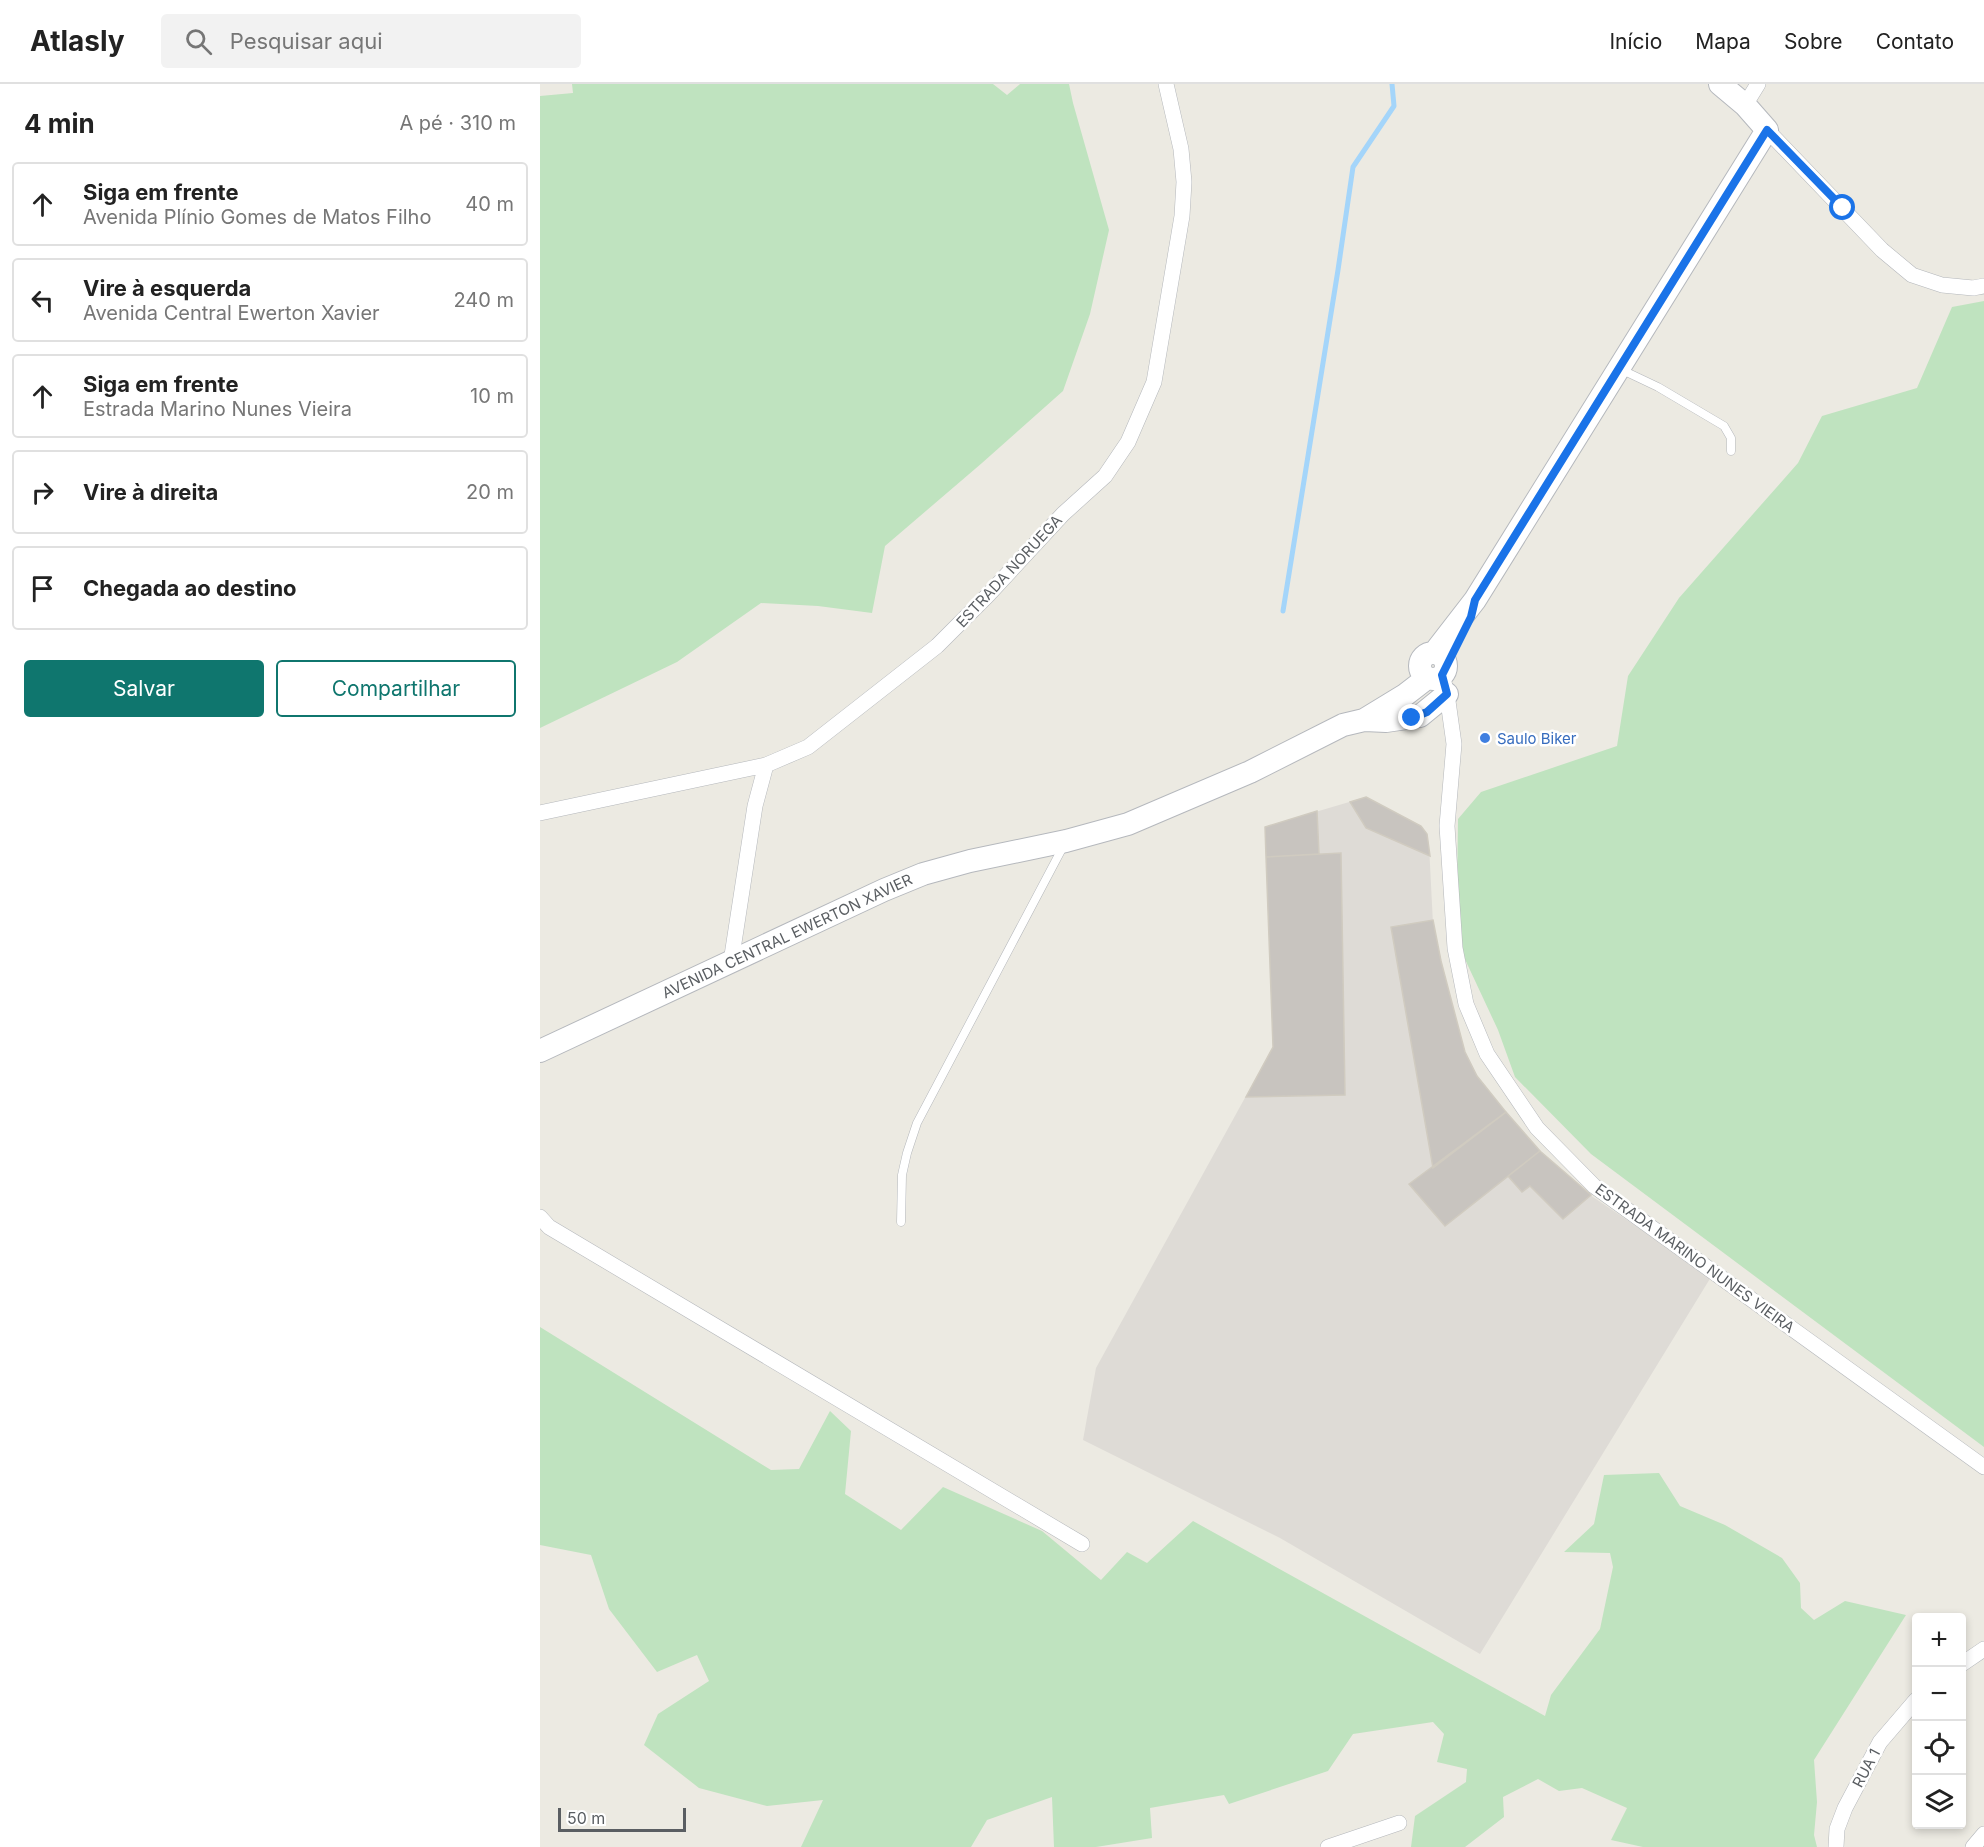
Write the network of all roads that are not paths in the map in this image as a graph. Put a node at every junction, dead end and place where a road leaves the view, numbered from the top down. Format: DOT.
graph roads {
  1 [pos="1166,84"];
  2 [pos="1720,84"];
  3 [pos="1758,84"];
  4 [pos="1745,105"];
  5 [pos="1767,130"];
  6 [pos="1984,286"];
  7 [pos="1619,368"];
  8 [pos="1731,451"];
  9 [pos="1436,672"];
  10 [pos="1353,723"];
  11 [pos="766,765"];
  12 [pos="540,813"];
  13 [pos="1066,841"];
  14 [pos="731,962"];
  15 [pos="540,1051"];
  16 [pos="540,1217"];
  17 [pos="901,1222"];
  18 [pos="1984,1467"];
  19 [pos="1082,1544"];
  20 [pos="1984,1649"];
  21 [pos="1966,1661"];
  22 [pos="1912,1706"];
  23 [pos="1399,1823"];
  24 [pos="1984,1834"];
  25 [pos="1328,1847"];
  26 [pos="1836,1847"];
  27 [pos="1973,1847"];
  1 -- 11 [label="street, ESTRADA NORUEGA"];
  2 -- 4 [label="main road"];
  3 -- 4 [label="street"];
  4 -- 5 [label="main road"];
  5 -- 6 [label="street"];
  5 -- 7 [label="main road"];
  7 -- 8 [label="lane"];
  7 -- 9 [label="main road"];
  9 -- 10 [label="main road, AVENIDA CENTRAL EWERTON XAVIER"];
  9 -- 10 [label="main road"];
  9 -- 18 [label="street, ESTRADA MARINO NUNES VIEIRA"];
  10 -- 13 [label="main road, AVENIDA CENTRAL EWERTON XAVIER"];
  11 -- 12 [label="street, ESTRADA NORUEGA"];
  11 -- 14 [label="street"];
  13 -- 14 [label="main road, AVENIDA CENTRAL EWERTON XAVIER"];
  13 -- 17 [label="lane"];
  14 -- 15 [label="main road, AVENIDA CENTRAL EWERTON XAVIER"];
  16 -- 19 [label="street"];
  20 -- 21 [label="street"];
  22 -- 26 [label="street, RUA 1"];
  23 -- 25 [label="street"];
  24 -- 27 [label="street"];
}
